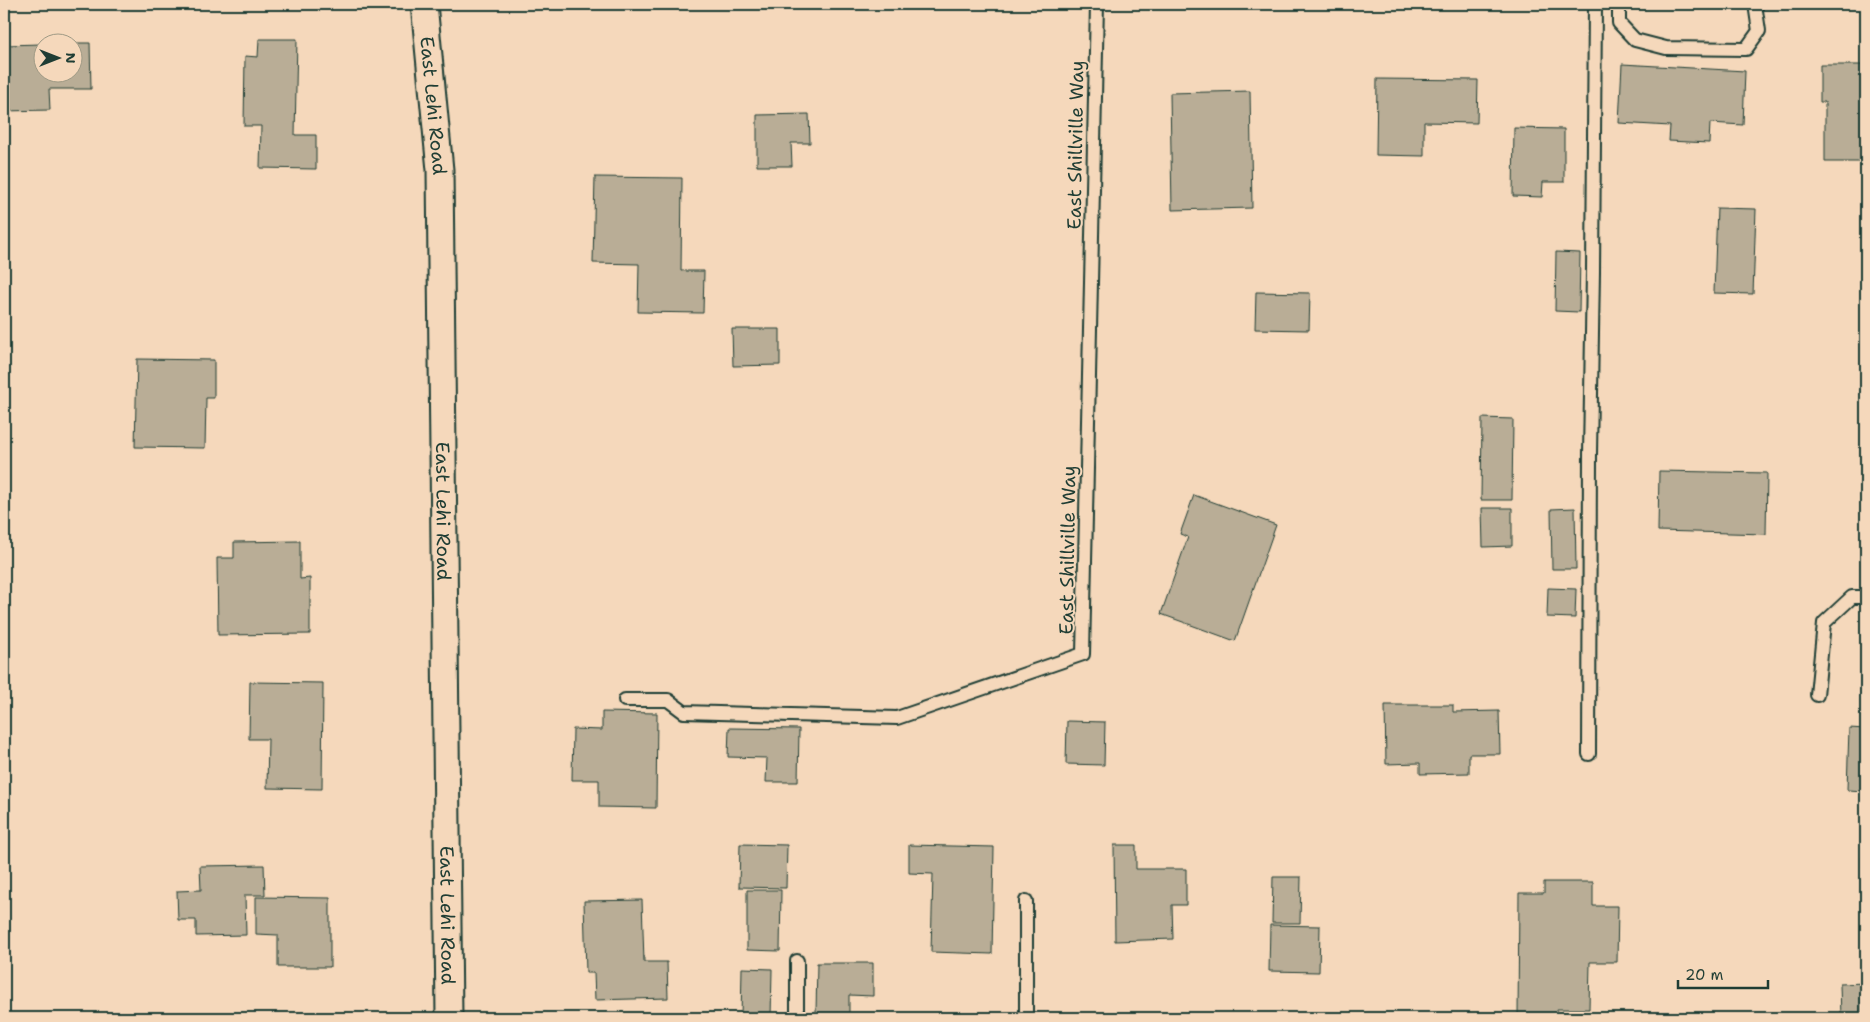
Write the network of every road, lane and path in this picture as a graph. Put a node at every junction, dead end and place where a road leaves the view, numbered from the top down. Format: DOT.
graph roads {
  1 [pos="424,4"];
  2 [pos="1097,4"];
  3 [pos="1595,4"];
  4 [pos="1619,4"];
  5 [pos="1755,4"];
  6 [pos="1866,597"];
  7 [pos="1817,695"];
  8 [pos="625,700"];
  9 [pos="1589,754"];
  10 [pos="1026,901"];
  11 [pos="797,961"];
  12 [pos="449,1018"];
  13 [pos="797,1018"];
  14 [pos="1026,1018"];
  1 -- 12 [label="street, East Lehi Road"];
  2 -- 8 [label="lane, East Shillville Way"];
  3 -- 9 [label="lane"];
  4 -- 5 [label="lane"];
  6 -- 7 [label="lane"];
  10 -- 14 [label="lane"];
  11 -- 13 [label="lane"];
}
